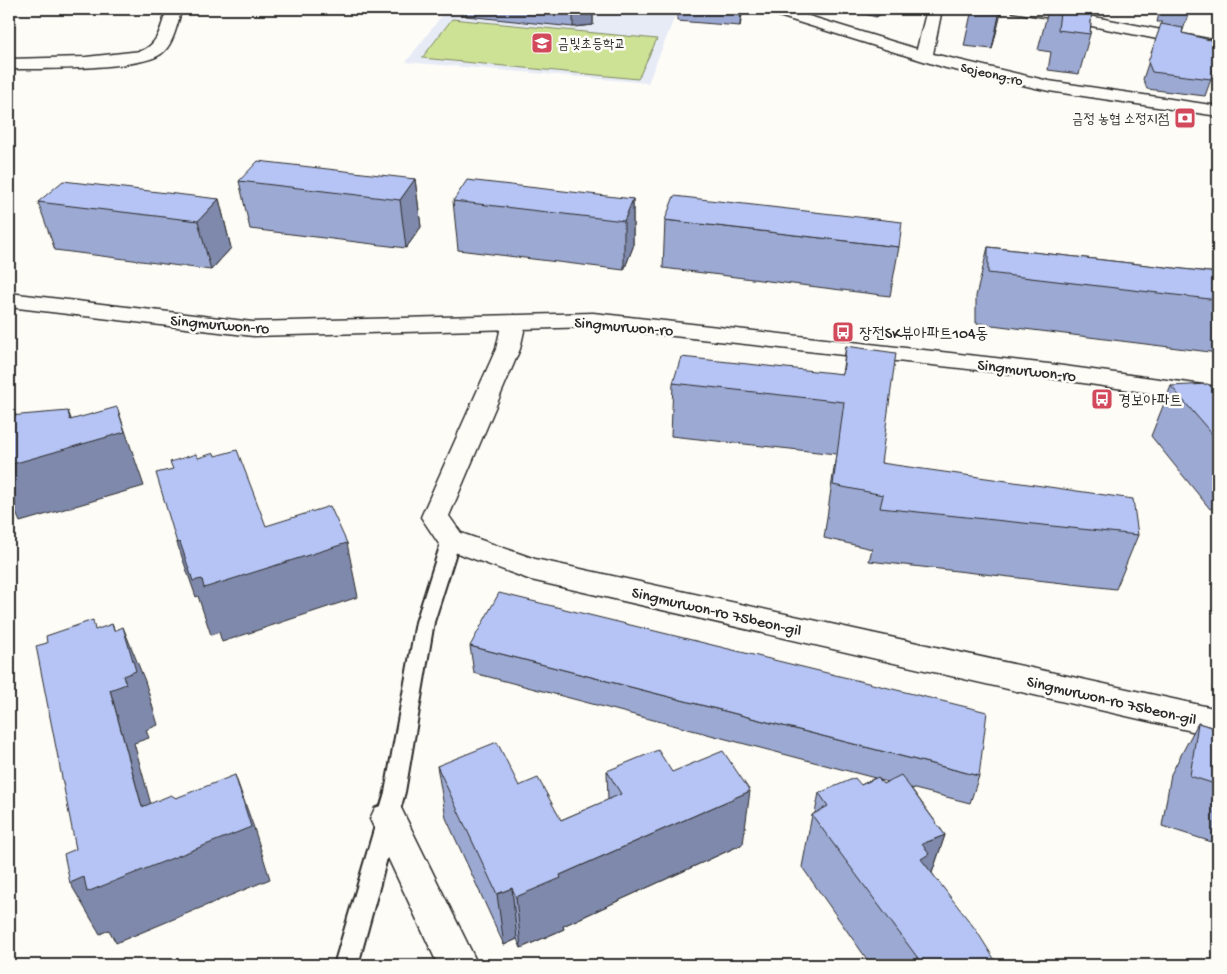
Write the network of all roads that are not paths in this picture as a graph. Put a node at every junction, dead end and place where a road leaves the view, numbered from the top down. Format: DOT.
graph roads {
  1 [pos="174,9"];
  2 [pos="771,9"];
  3 [pos="935,9"];
  4 [pos="1018,9"];
  5 [pos="1218,46"];
  6 [pos="924,55"];
  7 [pos="9,64"];
  8 [pos="1218,111"];
  9 [pos="15,299"];
  10 [pos="514,322"];
  11 [pos="1218,395"];
  12 [pos="451,540"];
  13 [pos="1218,723"];
  14 [pos="388,819"];
  15 [pos="346,965"];
  16 [pos="458,965"];
  1 -- 7 [label="street"];
  2 -- 6 [label="street, Sojeong-ro"];
  3 -- 6 [label="street"];
  4 -- 5 [label="street"];
  6 -- 8 [label="street, Sojeong-ro"];
  9 -- 10 [label="street, Singmurwon-ro"];
  10 -- 11 [label="street, Singmurwon-ro"];
  10 -- 12 [label="street"];
  12 -- 13 [label="street, Singmurwon-ro 75beon-gil"];
  12 -- 14 [label="lane"];
  14 -- 15 [label="lane"];
  14 -- 16 [label="street"];
}
